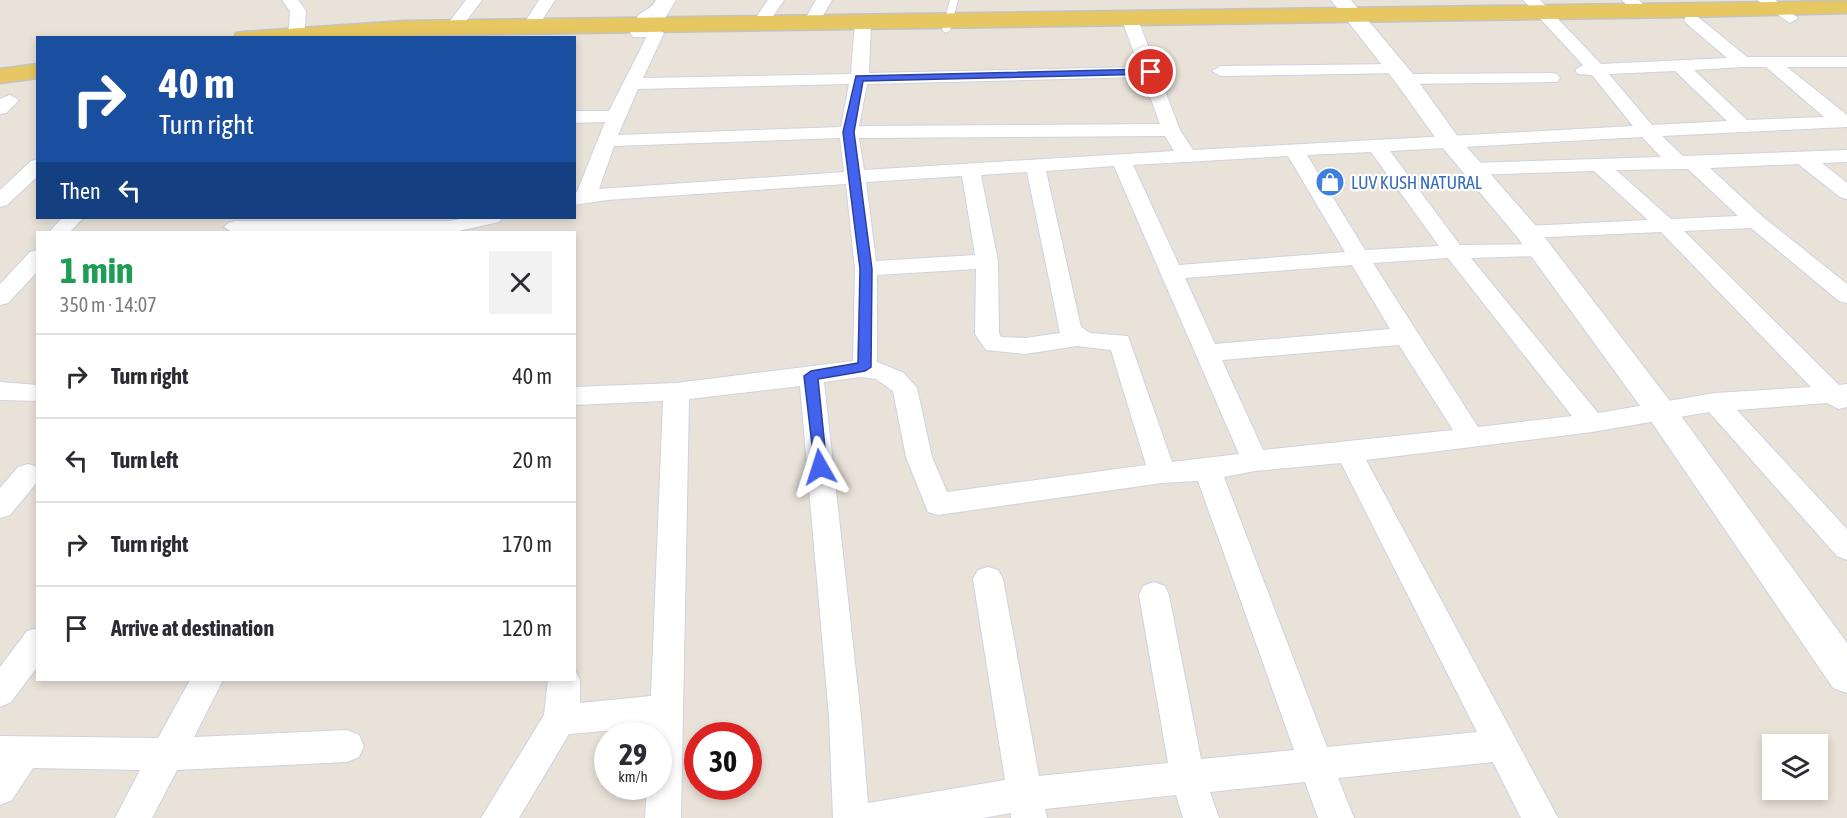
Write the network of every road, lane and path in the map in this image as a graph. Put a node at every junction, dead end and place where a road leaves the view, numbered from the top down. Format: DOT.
graph roads {
  1 [pos="291,0"];
  2 [pos="474,0"];
  3 [pos="547,0"];
  4 [pos="666,0"];
  5 [pos="776,0"];
  6 [pos="824,0"];
  7 [pos="1716,5"];
  8 [pos="1636,6"];
  9 [pos="1847,7"];
  10 [pos="1777,9"];
  11 [pos="1540,11"];
  12 [pos="1350,13"];
  13 [pos="949,16"];
  14 [pos="1847,17"];
  15 [pos="1692,20"];
  16 [pos="812,21"];
  17 [pos="647,22"];
  18 [pos="761,22"];
  19 [pos="1131,22"];
  20 [pos="531,25"];
  21 [pos="454,26"];
  22 [pos="863,26"];
  23 [pos="560,32"];
  24 [pos="289,35"];
  25 [pos="274,36"];
  26 [pos="477,36"];
  27 [pos="36,61"];
  28 [pos="1743,62"];
  29 [pos="1847,62"];
  30 [pos="1770,63"];
  31 [pos="0,65"];
  32 [pos="1680,66"];
  33 [pos="1596,70"];
  34 [pos="36,71"];
  35 [pos="1221,71"];
  36 [pos="1573,71"];
  37 [pos="1151,72"];
  38 [pos="1400,74"];
  39 [pos="0,76"];
  40 [pos="859,78"];
  41 [pos="1551,78"];
  42 [pos="633,84"];
  43 [pos="616,116"];
  44 [pos="576,117"];
  45 [pos="1844,121"];
  46 [pos="1742,126"];
  47 [pos="1172,130"];
  48 [pos="1647,131"];
  49 [pos="849,132"];
  50 [pos="608,141"];
  51 [pos="1450,142"];
  52 [pos="1376,145"];
  53 [pos="1294,150"];
  54 [pos="1187,156"];
  55 [pos="1847,156"];
  56 [pos="1803,158"];
  57 [pos="1121,160"];
  58 [pos="1685,163"];
  59 [pos="1035,165"];
  60 [pos="1600,166"];
  61 [pos="36,167"];
  62 [pos="970,168"];
  63 [pos="1473,169"];
  64 [pos="855,177"];
  65 [pos="19,182"];
  66 [pos="1847,193"];
  67 [pos="580,198"];
  68 [pos="0,201"];
  69 [pos="72,219"];
  70 [pos="487,219"];
  71 [pos="1756,221"];
  72 [pos="236,226"];
  73 [pos="338,226"];
  74 [pos="451,226"];
  75 [pos="1669,228"];
  76 [pos="60,231"];
  77 [pos="1533,240"];
  78 [pos="1453,250"];
  79 [pos="36,259"];
  80 [pos="1360,260"];
  81 [pos="987,261"];
  82 [pos="866,269"];
  83 [pos="1171,272"];
  84 [pos="1847,296"];
  85 [pos="0,298"];
  86 [pos="1406,336"];
  87 [pos="1076,338"];
  88 [pos="1207,353"];
  89 [pos="865,367"];
  90 [pos="811,376"];
  91 [pos="0,392"];
  92 [pos="676,392"];
  93 [pos="34,393"];
  94 [pos="576,396"];
  95 [pos="1842,398"];
  96 [pos="1715,402"];
  97 [pos="1662,414"];
  98 [pos="1592,423"];
  99 [pos="1471,437"];
  100 [pos="1349,453"];
  101 [pos="1255,461"];
  102 [pos="1208,470"];
  103 [pos="28,474"];
  104 [pos="1162,474"];
  105 [pos="0,507"];
  106 [pos="1847,548"];
  107 [pos="988,579"];
  108 [pos="1154,595"];
  109 [pos="36,644"];
  110 [pos="1847,675"];
  111 [pos="206,681"];
  112 [pos="564,681"];
  113 [pos="0,692"];
  114 [pos="667,710"];
  115 [pos="559,720"];
  116 [pos="1502,745"];
  117 [pos="347,746"];
  118 [pos="12,752"];
  119 [pos="168,754"];
  120 [pos="1316,763"];
  121 [pos="1188,779"];
  122 [pos="0,788"];
  123 [pos="1027,806"];
  124 [pos="133,818"];
  125 [pos="499,818"];
  126 [pos="663,818"];
  127 [pos="851,818"];
  128 [pos="874,818"];
  129 [pos="1201,818"];
  130 [pos="1336,818"];
  131 [pos="1540,818"];
  1 -- 24 [label="street"];
  2 -- 21 [label="street"];
  3 -- 20 [label="street"];
  4 -- 17 [label="street"];
  5 -- 18 [label="street"];
  6 -- 16 [label="street"];
  7 -- 8 [label="main road"];
  7 -- 10 [label="main road"];
  8 -- 11 [label="main road"];
  9 -- 10 [label="main road"];
  10 -- 14 [label="main road"];
  10 -- 15 [label="main road"];
  11 -- 12 [label="main road"];
  11 -- 15 [label="main road"];
  11 -- 33 [label="street"];
  12 -- 19 [label="main road"];
  12 -- 38 [label="street"];
  13 -- 19 [label="main road"];
  13 -- 22 [label="main road"];
  15 -- 28 [label="street"];
  16 -- 18 [label="main road"];
  16 -- 22 [label="main road"];
  17 -- 18 [label="main road"];
  17 -- 22 [label="main road"];
  17 -- 23 [label="main road"];
  17 -- 42 [label="street"];
  19 -- 37 [label="street"];
  20 -- 21 [label="main road"];
  20 -- 23 [label="main road"];
  21 -- 24 [label="main road"];
  22 -- 40 [label="street"];
  23 -- 26 [label="main road"];
  24 -- 25 [label="main road"];
  27 -- 31 [label="main road"];
  28 -- 30 [label="street"];
  28 -- 32 [label="street"];
  29 -- 30 [label="street"];
  30 -- 45 [label="street"];
  32 -- 33 [label="street"];
  32 -- 46 [label="street"];
  33 -- 36 [label="street"];
  33 -- 48 [label="street"];
  34 -- 39 [label="main road"];
  35 -- 38 [label="street"];
  37 -- 40 [label="street"];
  37 -- 47 [label="street"];
  38 -- 41 [label="street"];
  38 -- 51 [label="street"];
  40 -- 42 [label="street"];
  40 -- 49 [label="street"];
  42 -- 43 [label="street"];
  43 -- 44 [label="street"];
  43 -- 50 [label="street"];
  45 -- 46 [label="street"];
  46 -- 48 [label="street"];
  47 -- 49 [label="street"];
  47 -- 54 [label="street"];
  48 -- 51 [label="street"];
  48 -- 58 [label="street"];
  49 -- 50 [label="street"];
  49 -- 64 [label="street"];
  50 -- 67 [label="street"];
  51 -- 52 [label="street"];
  51 -- 63 [label="street"];
  52 -- 53 [label="street"];
  52 -- 78 [label="street"];
  53 -- 54 [label="street"];
  53 -- 80 [label="street"];
  54 -- 57 [label="street"];
  55 -- 56 [label="street"];
  56 -- 58 [label="street"];
  56 -- 66 [label="street"];
  57 -- 59 [label="street"];
  57 -- 83 [label="street"];
  58 -- 60 [label="street"];
  58 -- 71 [label="street"];
  59 -- 62 [label="street"];
  59 -- 87 [label="street"];
  60 -- 63 [label="street"];
  60 -- 75 [label="street"];
  61 -- 65 [label="street"];
  62 -- 64 [label="street"];
  62 -- 81 [label="street"];
  63 -- 77 [label="street"];
  64 -- 67 [label="street"];
  64 -- 82 [label="street"];
  65 -- 68 [label="street"];
  69 -- 76 [label="street"];
  70 -- 74 [label="street"];
  71 -- 75 [label="street"];
  71 -- 84 [label="street"];
  72 -- 73 [label="street"];
  73 -- 74 [label="street"];
  75 -- 77 [label="street"];
  75 -- 95 [label="street"];
  77 -- 78 [label="street"];
  77 -- 97 [label="street"];
  78 -- 80 [label="street"];
  78 -- 98 [label="street"];
  79 -- 85 [label="street"];
  80 -- 83 [label="street"];
  80 -- 86 [label="street"];
  81 -- 82 [label="street"];
  81 -- 87 [label="street"];
  82 -- 89 [label="street"];
  83 -- 88 [label="street"];
  86 -- 88 [label="street"];
  86 -- 99 [label="street"];
  87 -- 104 [label="street"];
  88 -- 101 [label="street"];
  89 -- 90 [label="street"];
  89 -- 104 [label="street"];
  90 -- 92 [label="street"];
  90 -- 127 [label="street"];
  91 -- 93 [label="street"];
  92 -- 94 [label="street"];
  92 -- 114 [label="street"];
  95 -- 96 [label="street"];
  96 -- 97 [label="street"];
  96 -- 106 [label="street"];
  97 -- 98 [label="street"];
  97 -- 110 [label="street"];
  98 -- 99 [label="street"];
  99 -- 100 [label="street"];
  100 -- 101 [label="street"];
  100 -- 116 [label="street"];
  101 -- 102 [label="street"];
  102 -- 104 [label="street"];
  102 -- 120 [label="street"];
  103 -- 105 [label="street"];
  107 -- 123 [label="street"];
  108 -- 121 [label="street"];
  109 -- 113 [label="street"];
  111 -- 119 [label="street"];
  112 -- 115 [label="street"];
  114 -- 115 [label="street"];
  114 -- 126 [label="street"];
  115 -- 125 [label="street"];
  116 -- 120 [label="street"];
  116 -- 131 [label="street"];
  117 -- 119 [label="street"];
  118 -- 119 [label="street"];
  118 -- 122 [label="street"];
  119 -- 124 [label="street"];
  120 -- 121 [label="street"];
  120 -- 130 [label="street"];
  121 -- 123 [label="street"];
  121 -- 129 [label="street"];
  123 -- 128 [label="street"];
}
